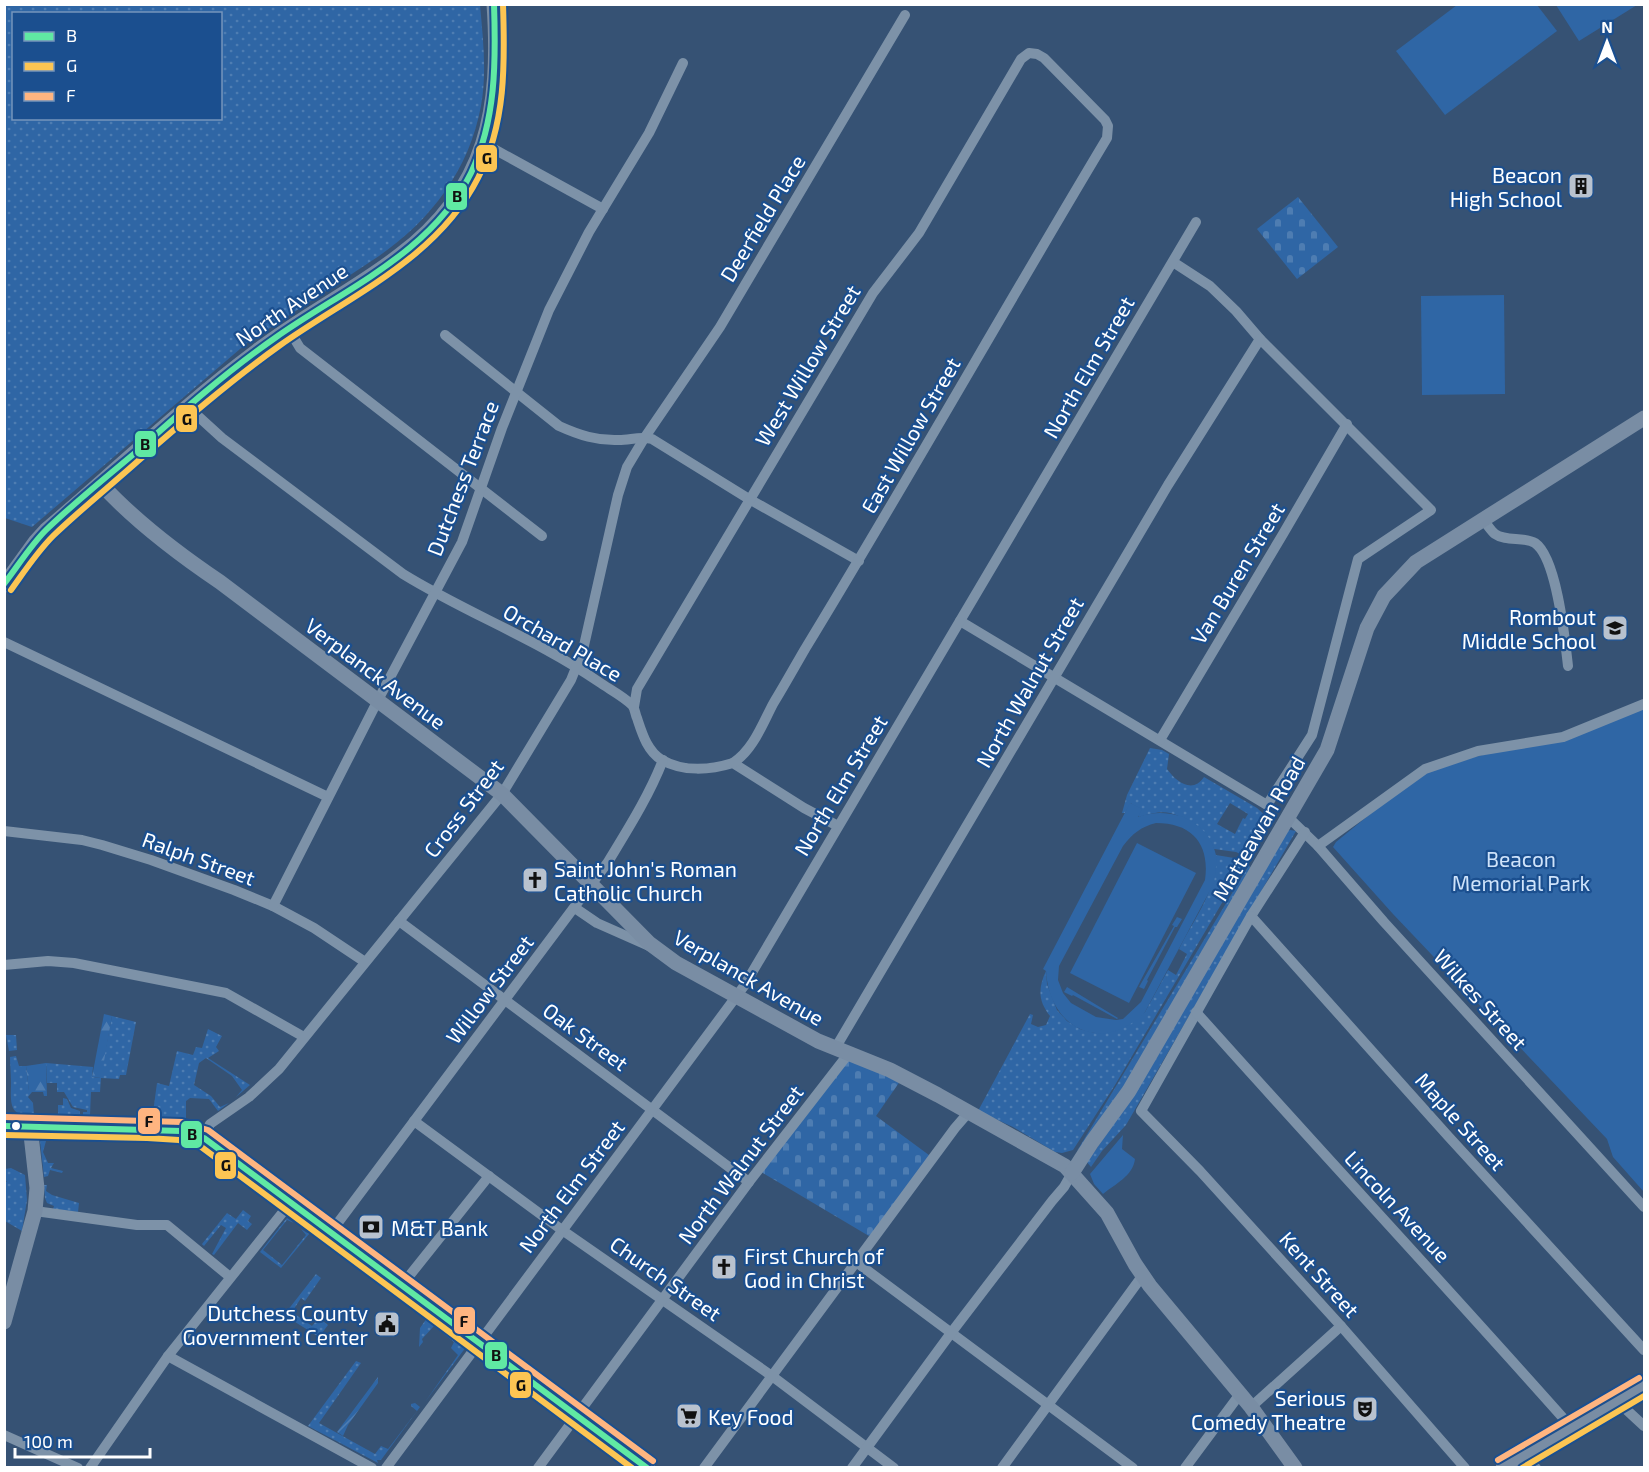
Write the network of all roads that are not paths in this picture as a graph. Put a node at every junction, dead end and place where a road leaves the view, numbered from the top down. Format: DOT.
graph roads {
  1 [pos="494,4"];
  2 [pos="905,15"];
  3 [pos="683,63"];
  4 [pos="1105,120"];
  5 [pos="483,143"];
  6 [pos="603,209"];
  7 [pos="1196,222"];
  8 [pos="1173,262"];
  9 [pos="288,328"];
  10 [pos="445,335"];
  11 [pos="1260,339"];
  12 [pos="516,392"];
  13 [pos="188,407"];
  14 [pos="1644,418"];
  15 [pos="1347,424"];
  16 [pos="645,437"];
  17 [pos="101,484"];
  18 [pos="481,490"];
  19 [pos="749,500"];
  20 [pos="1483,520"];
  21 [pos="542,536"];
  22 [pos="859,561"];
  23 [pos="9,570"];
  24 [pos="4,585"];
  25 [pos="435,594"];
  26 [pos="960,621"];
  27 [pos="4,642"];
  28 [pos="1568,666"];
  29 [pos="577,667"];
  30 [pos="1055,678"];
  31 [pos="378,700"];
  32 [pos="1644,704"];
  33 [pos="634,707"];
  34 [pos="1160,741"];
  35 [pos="663,760"];
  36 [pos="733,763"];
  37 [pos="501,794"];
  38 [pos="328,797"];
  39 [pos="1288,817"];
  40 [pos="838,826"];
  41 [pos="4,831"];
  42 [pos="1305,832"];
  43 [pos="1318,846"];
  44 [pos="592,884"];
  45 [pos="273,906"];
  46 [pos="575,908"];
  47 [pos="1251,916"];
  48 [pos="399,921"];
  49 [pos="656,948"];
  50 [pos="365,962"];
  51 [pos="4,965"];
  52 [pos="737,996"];
  53 [pos="506,1000"];
  54 [pos="1196,1012"];
  55 [pos="304,1037"];
  56 [pos="842,1050"];
  57 [pos="652,1109"];
  58 [pos="968,1113"];
  59 [pos="414,1122"];
  60 [pos="4,1126"];
  61 [pos="30,1126"];
  62 [pos="204,1138"];
  63 [pos="1072,1173"];
  64 [pos="489,1176"];
  65 [pos="749,1182"];
  66 [pos="291,1202"];
  67 [pos="1644,1207"];
  68 [pos="35,1211"];
  69 [pos="562,1230"];
  70 [pos="332,1232"];
  71 [pos="856,1262"];
  72 [pos="1143,1275"];
  73 [pos="230,1277"];
  74 [pos="402,1285"];
  75 [pos="663,1299"];
  76 [pos="4,1322"];
  77 [pos="1341,1326"];
  78 [pos="951,1333"];
  79 [pos="480,1343"];
  80 [pos="1644,1350"];
  81 [pos="168,1356"];
  82 [pos="772,1376"];
  83 [pos="1644,1386"];
  84 [pos="1240,1394"];
  85 [pos="1617,1401"];
  86 [pos="1047,1404"];
  87 [pos="1251,1407"];
  88 [pos="578,1415"];
  89 [pos="1644,1426"];
  90 [pos="1572,1428"];
  91 [pos="4,1435"];
  92 [pos="867,1448"];
  93 [pos="1526,1455"];
  94 [pos="78,1467"];
  95 [pos="90,1467"];
  96 [pos="372,1467"];
  97 [pos="386,1467"];
  98 [pos="538,1467"];
  99 [pos="648,1467"];
  100 [pos="704,1467"];
  101 [pos="852,1467"];
  102 [pos="894,1467"];
  103 [pos="1002,1467"];
  104 [pos="1132,1467"];
  105 [pos="1185,1467"];
  106 [pos="1295,1467"];
  107 [pos="1465,1467"];
  108 [pos="1503,1467"];
  109 [pos="1536,1467"];
  1 -- 5 [label="street, North Avenue"];
  2 -- 16 [label="street, Deerfield Place"];
  3 -- 6 [label="street, Dutchess Terrace"];
  4 -- 19 [label="street, West Willow Street"];
  4 -- 22 [label="street, East Willow Street"];
  5 -- 6 [label="street"];
  5 -- 9 [label="street, North Avenue"];
  6 -- 12 [label="street, Dutchess Terrace"];
  7 -- 8 [label="street, North Elm Street"];
  8 -- 11 [label="street"];
  8 -- 26 [label="street, North Elm Street"];
  9 -- 13 [label="street, North Avenue"];
  9 -- 18 [label="street"];
  10 -- 12 [label="street"];
  11 -- 15 [label="street"];
  11 -- 30 [label="street, North Walnut Street"];
  12 -- 16 [label="street"];
  12 -- 18 [label="street, Dutchess Terrace"];
  13 -- 17 [label="street, North Avenue"];
  13 -- 25 [label="street, Orchard Place"];
  14 -- 20 [label="street, Matteawan Road"];
  15 -- 34 [label="street, Van Buren Street"];
  15 -- 34 [label="street"];
  16 -- 19 [label="street"];
  16 -- 29 [label="street, Cross Street"];
  17 -- 23 [label="street, North Avenue"];
  17 -- 31 [label="street, Verplanck Avenue"];
  18 -- 21 [label="street"];
  18 -- 25 [label="street, Dutchess Terrace"];
  19 -- 22 [label="street"];
  19 -- 33 [label="street, West Willow Street"];
  20 -- 28 [label="street"];
  20 -- 39 [label="street, Matteawan Road"];
  22 -- 36 [label="street, East Willow Street"];
  23 -- 24 [label="street, North Avenue"];
  25 -- 29 [label="street, Orchard Place"];
  25 -- 31 [label="street, Dutchess Terrace"];
  26 -- 30 [label="street"];
  26 -- 40 [label="street, North Elm Street"];
  27 -- 38 [label="street"];
  29 -- 33 [label="street, Orchard Place"];
  29 -- 37 [label="street, Cross Street"];
  30 -- 34 [label="street"];
  30 -- 56 [label="street, North Walnut Street"];
  31 -- 37 [label="street, Verplanck Avenue"];
  31 -- 38 [label="street, Dutchess Terrace"];
  32 -- 43 [label="street"];
  33 -- 35 [label="street, Orchard Place"];
  35 -- 36 [label="street"];
  35 -- 44 [label="street, Willow Street"];
  36 -- 40 [label="street"];
  37 -- 44 [label="street, Verplanck Avenue"];
  37 -- 48 [label="street, Cross Street"];
  38 -- 45 [label="street, Dutchess Terrace"];
  39 -- 42 [label="street, Wilkes Street"];
  39 -- 63 [label="street, Matteawan Road"];
  40 -- 52 [label="street, North Elm Street"];
  41 -- 45 [label="street, Ralph Street"];
  42 -- 43 [label="street, Wilkes Street"];
  42 -- 47 [label="street"];
  43 -- 67 [label="street, Wilkes Street"];
  44 -- 46 [label="street, Willow Street"];
  44 -- 49 [label="street, Verplanck Avenue"];
  45 -- 50 [label="street, Ralph Street"];
  46 -- 49 [label="street"];
  46 -- 53 [label="street, Willow Street"];
  47 -- 54 [label="street"];
  47 -- 80 [label="street, Maple Street"];
  48 -- 50 [label="street, Cross Street"];
  48 -- 53 [label="street, Oak Street"];
  49 -- 52 [label="street, Verplanck Avenue"];
  50 -- 55 [label="street, Cross Street"];
  51 -- 55 [label="street"];
  52 -- 56 [label="street, Verplanck Avenue"];
  52 -- 57 [label="street, North Elm Street"];
  53 -- 57 [label="street, Oak Street"];
  53 -- 59 [label="street, Willow Street"];
  54 -- 77 [label="street, Kent Street"];
  54 -- 90 [label="street, Lincoln Avenue"];
  55 -- 62 [label="street, Cross Street"];
  56 -- 58 [label="street, Verplanck Avenue"];
  56 -- 65 [label="street, North Walnut Street"];
  57 -- 65 [label="street, Oak Street"];
  57 -- 69 [label="street, North Elm Street"];
  58 -- 63 [label="street, Verplanck Avenue"];
  58 -- 71 [label="street"];
  59 -- 64 [label="street, Church Street"];
  59 -- 70 [label="street, Willow Street"];
  60 -- 61 [label="street"];
  61 -- 62 [label="street"];
  61 -- 68 [label="street"];
  62 -- 66 [label="street"];
  63 -- 72 [label="street, Verplanck Avenue"];
  63 -- 78 [label="street"];
  64 -- 69 [label="street, Church Street"];
  64 -- 74 [label="street"];
  65 -- 75 [label="street, North Walnut Street"];
  66 -- 70 [label="street"];
  66 -- 73 [label="street"];
  68 -- 73 [label="street"];
  68 -- 76 [label="street"];
  69 -- 75 [label="street, Church Street"];
  69 -- 79 [label="street, North Elm Street"];
  70 -- 74 [label="street"];
  71 -- 78 [label="street"];
  71 -- 82 [label="street"];
  72 -- 84 [label="street, Verplanck Avenue"];
  72 -- 86 [label="street"];
  73 -- 81 [label="street"];
  74 -- 79 [label="street"];
  75 -- 82 [label="street, Church Street"];
  75 -- 88 [label="street, North Walnut Street"];
  77 -- 87 [label="street"];
  77 -- 107 [label="street, Kent Street"];
  78 -- 86 [label="street"];
  78 -- 92 [label="street"];
  79 -- 88 [label="street"];
  79 -- 97 [label="street, North Elm Street"];
  81 -- 95 [label="street"];
  81 -- 96 [label="street"];
  82 -- 92 [label="street, Church Street"];
  82 -- 100 [label="street"];
  83 -- 85 [label="street"];
  84 -- 87 [label="street, Verplanck Avenue"];
  84 -- 105 [label="street"];
  85 -- 89 [label="street"];
  85 -- 90 [label="street"];
  86 -- 103 [label="street"];
  86 -- 104 [label="street"];
  87 -- 106 [label="street, Verplanck Avenue"];
  88 -- 98 [label="street, North Walnut Street"];
  88 -- 99 [label="street"];
  90 -- 93 [label="street"];
  91 -- 94 [label="street"];
  92 -- 101 [label="street"];
  92 -- 102 [label="street, Church Street"];
  93 -- 108 [label="street"];
  93 -- 109 [label="street"];
}
